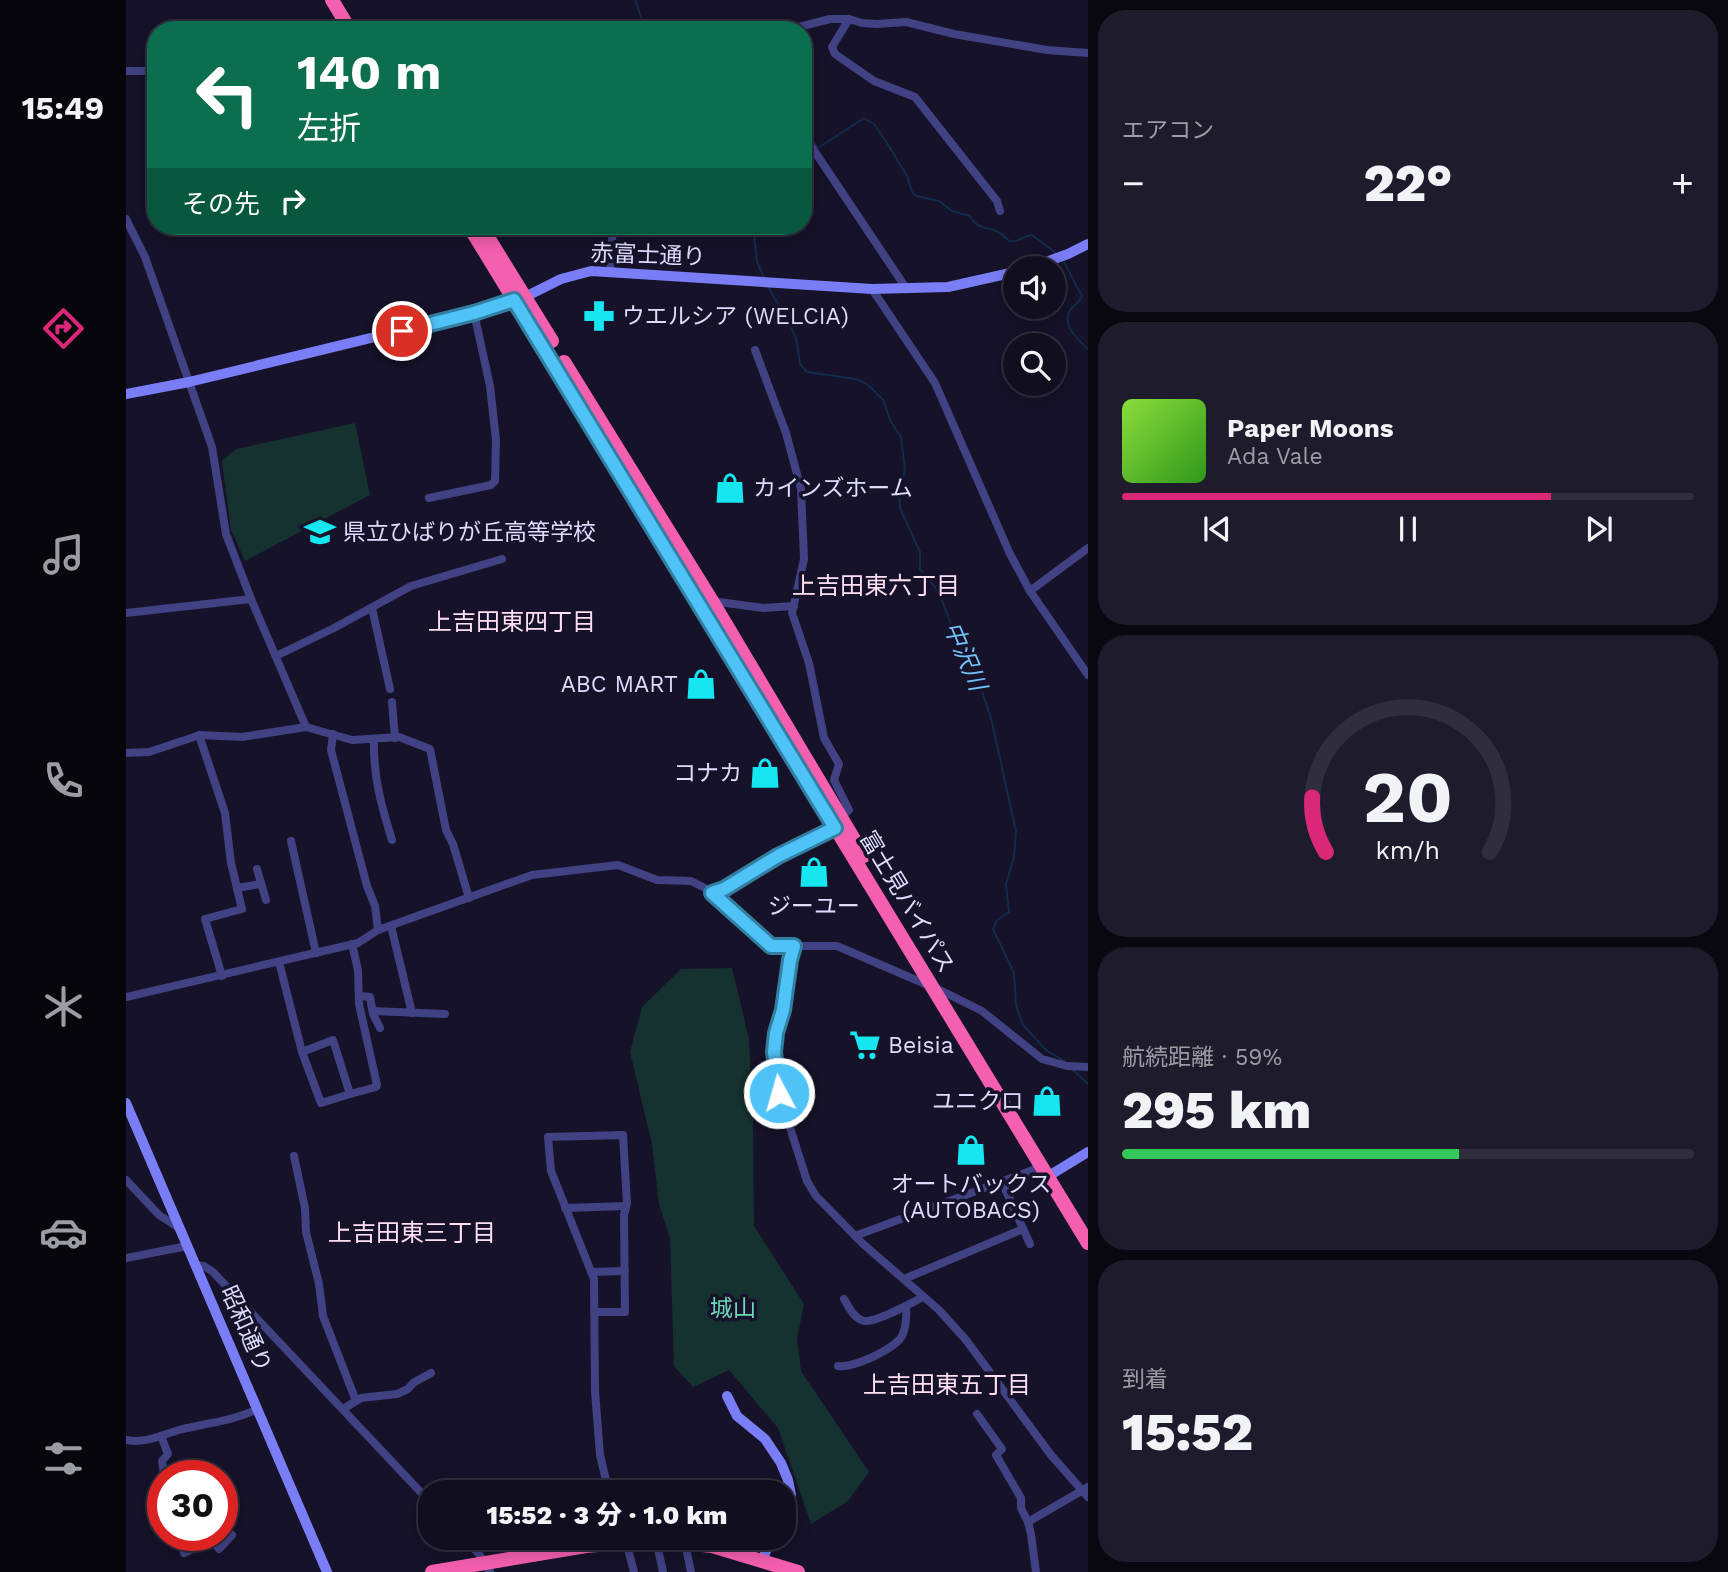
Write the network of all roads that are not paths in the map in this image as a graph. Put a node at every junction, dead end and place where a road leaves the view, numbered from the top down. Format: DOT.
graph roads {
  1 [pos="332,0"];
  2 [pos="343,0"];
  3 [pos="849,19"];
  4 [pos="345,21"];
  5 [pos="356,21"];
  6 [pos="812,24"];
  7 [pos="1087,53"];
  8 [pos="126,71"];
  9 [pos="147,71"];
  10 [pos="812,147"];
  11 [pos="1000,211"];
  12 [pos="126,219"];
  13 [pos="475,235"];
  14 [pos="486,235"];
  15 [pos="612,235"];
  16 [pos="1087,244"];
  17 [pos="1063,256"];
  18 [pos="610,271"];
  19 [pos="1003,275"];
  20 [pos="906,288"];
  21 [pos="872,289"];
  22 [pos="520,298"];
  23 [pos="474,313"];
  24 [pos="755,350"];
  25 [pos="189,382"];
  26 [pos="126,394"];
  27 [pos="429,498"];
  28 [pos="1087,548"];
  29 [pos="502,559"];
  30 [pos="1030,591"];
  31 [pos="251,599"];
  32 [pos="712,601"];
  33 [pos="794,606"];
  34 [pos="372,608"];
  35 [pos="126,613"];
  36 [pos="276,656"];
  37 [pos="1087,675"];
  38 [pos="390,689"];
  39 [pos="392,702"];
  40 [pos="306,727"];
  41 [pos="333,734"];
  42 [pos="199,735"];
  43 [pos="395,738"];
  44 [pos="374,739"];
  45 [pos="126,753"];
  46 [pos="838,823"];
  47 [pos="392,840"];
  48 [pos="292,841"];
  49 [pos="257,869"];
  50 [pos="260,884"];
  51 [pos="237,888"];
  52 [pos="712,893"];
  53 [pos="469,898"];
  54 [pos="266,900"];
  55 [pos="391,926"];
  56 [pos="378,930"];
  57 [pos="352,944"];
  58 [pos="794,946"];
  59 [pos="316,953"];
  60 [pos="279,962"];
  61 [pos="222,976"];
  62 [pos="938,989"];
  63 [pos="360,996"];
  64 [pos="126,997"];
  65 [pos="373,1011"];
  66 [pos="412,1013"];
  67 [pos="445,1014"];
  68 [pos="380,1028"];
  69 [pos="302,1052"];
  70 [pos="1087,1067"];
  71 [pos="350,1094"];
  72 [pos="126,1103"];
  73 [pos="1087,1152"];
  74 [pos="294,1156"];
  75 [pos="1048,1172"];
  76 [pos="126,1180"];
  77 [pos="1002,1182"];
  78 [pos="626,1206"];
  79 [pos="565,1208"];
  80 [pos="1087,1225"];
  81 [pos="179,1228"];
  82 [pos="1023,1229"];
  83 [pos="855,1236"];
  84 [pos="1087,1243"];
  85 [pos="1030,1244"];
  86 [pos="187,1245"];
  87 [pos="126,1258"];
  88 [pos="195,1265"];
  89 [pos="625,1271"];
  90 [pos="591,1272"];
  91 [pos="904,1279"];
  92 [pos="923,1297"];
  93 [pos="844,1300"];
  94 [pos="906,1306"];
  95 [pos="594,1312"];
  96 [pos="838,1366"];
  97 [pos="430,1373"];
  98 [pos="727,1396"];
  99 [pos="356,1401"];
  100 [pos="258,1409"];
  101 [pos="343,1409"];
  102 [pos="977,1415"];
  103 [pos="161,1436"];
  104 [pos="126,1440"];
  105 [pos="164,1460"];
  106 [pos="605,1480"];
  107 [pos="788,1480"];
  108 [pos="418,1489"];
  109 [pos="1086,1491"];
  110 [pos="1028,1522"];
  111 [pos="473,1550"];
  112 [pos="573,1550"];
  113 [pos="629,1550"];
  114 [pos="658,1550"];
  115 [pos="686,1550"];
  116 [pos="726,1550"];
  117 [pos="766,1550"];
  118 [pos="188,1551"];
  119 [pos="184,1553"];
  120 [pos="761,1560"];
  121 [pos="487,1568"];
  122 [pos="327,1572"];
  123 [pos="432,1572"];
  124 [pos="634,1572"];
  125 [pos="663,1572"];
  126 [pos="691,1572"];
  127 [pos="798,1572"];
  128 [pos="1036,1572"];
  1 -- 4 [label="highway"];
  2 -- 5 [label="highway"];
  3 -- 6 [label="street"];
  3 -- 7 [label="street"];
  3 -- 11 [label="street"];
  8 -- 9 [label="street"];
  10 -- 20 [label="street"];
  12 -- 25 [label="street"];
  13 -- 22 [label="highway, 富士見バイパス"];
  14 -- 22 [label="highway, 富士見バイパス"];
  15 -- 18 [label="street"];
  16 -- 17 [label="street"];
  18 -- 21 [label="street, 赤富士通り"];
  18 -- 22 [label="street, 赤富士通り"];
  19 -- 20 [label="street, 赤富士通り"];
  20 -- 21 [label="street, 赤富士通り"];
  21 -- 30 [label="street"];
  22 -- 23 [label="street, 赤富士通り"];
  22 -- 32 [label="highway, 富士見バイパス"];
  22 -- 46 [label="highway, 富士見バイパス"];
  23 -- 25 [label="street, 赤富士通り"];
  23 -- 27 [label="street"];
  24 -- 33 [label="street"];
  25 -- 26 [label="street, 赤富士通り"];
  25 -- 31 [label="street"];
  28 -- 30 [label="street"];
  29 -- 34 [label="street"];
  30 -- 37 [label="street"];
  31 -- 35 [label="street"];
  31 -- 36 [label="street"];
  32 -- 33 [label="street"];
  32 -- 46 [label="highway, 富士見バイパス"];
  33 -- 46 [label="street"];
  34 -- 36 [label="street"];
  34 -- 38 [label="street"];
  36 -- 40 [label="street"];
  39 -- 43 [label="street"];
  40 -- 41 [label="street"];
  40 -- 42 [label="street"];
  41 -- 44 [label="street"];
  41 -- 56 [label="street"];
  42 -- 45 [label="street"];
  42 -- 51 [label="street"];
  43 -- 44 [label="street"];
  43 -- 53 [label="street"];
  44 -- 47 [label="street"];
  46 -- 52 [label="street"];
  46 -- 62 [label="highway, 富士見バイパス"];
  48 -- 59 [label="street"];
  49 -- 50 [label="street"];
  50 -- 51 [label="street"];
  50 -- 54 [label="street"];
  51 -- 61 [label="street"];
  52 -- 53 [label="street"];
  52 -- 58 [label="street"];
  53 -- 55 [label="street"];
  55 -- 56 [label="street"];
  55 -- 66 [label="street"];
  56 -- 57 [label="street"];
  57 -- 59 [label="street"];
  57 -- 63 [label="street"];
  58 -- 62 [label="street"];
  58 -- 83 [label="street"];
  59 -- 60 [label="street"];
  60 -- 61 [label="street"];
  60 -- 69 [label="street"];
  61 -- 64 [label="street"];
  62 -- 70 [label="street"];
  62 -- 75 [label="highway, 富士見バイパス"];
  63 -- 65 [label="street"];
  63 -- 71 [label="street"];
  65 -- 66 [label="street"];
  65 -- 68 [label="street"];
  66 -- 67 [label="street"];
  69 -- 71 [label="street"];
  69 -- 71 [label="street"];
  72 -- 81 [label="street, 昭和通り"];
  73 -- 75 [label="street"];
  74 -- 99 [label="street"];
  75 -- 77 [label="street"];
  75 -- 80 [label="highway, 富士見バイパス"];
  75 -- 84 [label="highway, 富士見バイパス"];
  76 -- 81 [label="street"];
  77 -- 82 [label="street"];
  77 -- 83 [label="street"];
  78 -- 79 [label="street"];
  78 -- 79 [label="street"];
  78 -- 89 [label="street"];
  79 -- 90 [label="street"];
  81 -- 86 [label="street, 昭和通り"];
  82 -- 85 [label="street"];
  82 -- 91 [label="street"];
  83 -- 91 [label="street"];
  86 -- 87 [label="street"];
  86 -- 88 [label="street, 昭和通り"];
  88 -- 100 [label="street, 昭和通り"];
  88 -- 101 [label="street"];
  89 -- 90 [label="street"];
  89 -- 95 [label="street"];
  90 -- 95 [label="street"];
  91 -- 92 [label="street"];
  92 -- 94 [label="street"];
  92 -- 109 [label="street"];
  93 -- 94 [label="street"];
  94 -- 96 [label="street"];
  95 -- 106 [label="street"];
  97 -- 99 [label="street"];
  98 -- 107 [label="street"];
  99 -- 101 [label="street"];
  100 -- 103 [label="street"];
  100 -- 122 [label="street, 昭和通り"];
  101 -- 108 [label="street"];
  102 -- 110 [label="street"];
  103 -- 104 [label="street"];
  103 -- 105 [label="street"];
  109 -- 110 [label="street"];
  110 -- 128 [label="street"];
  111 -- 121 [label="street"];
  112 -- 121 [label="highway"];
  113 -- 124 [label="street"];
  114 -- 125 [label="street"];
  115 -- 126 [label="street"];
  116 -- 120 [label="highway"];
  117 -- 120 [label="street"];
  118 -- 119 [label="street"];
  120 -- 127 [label="highway"];
  121 -- 123 [label="highway"];
}
